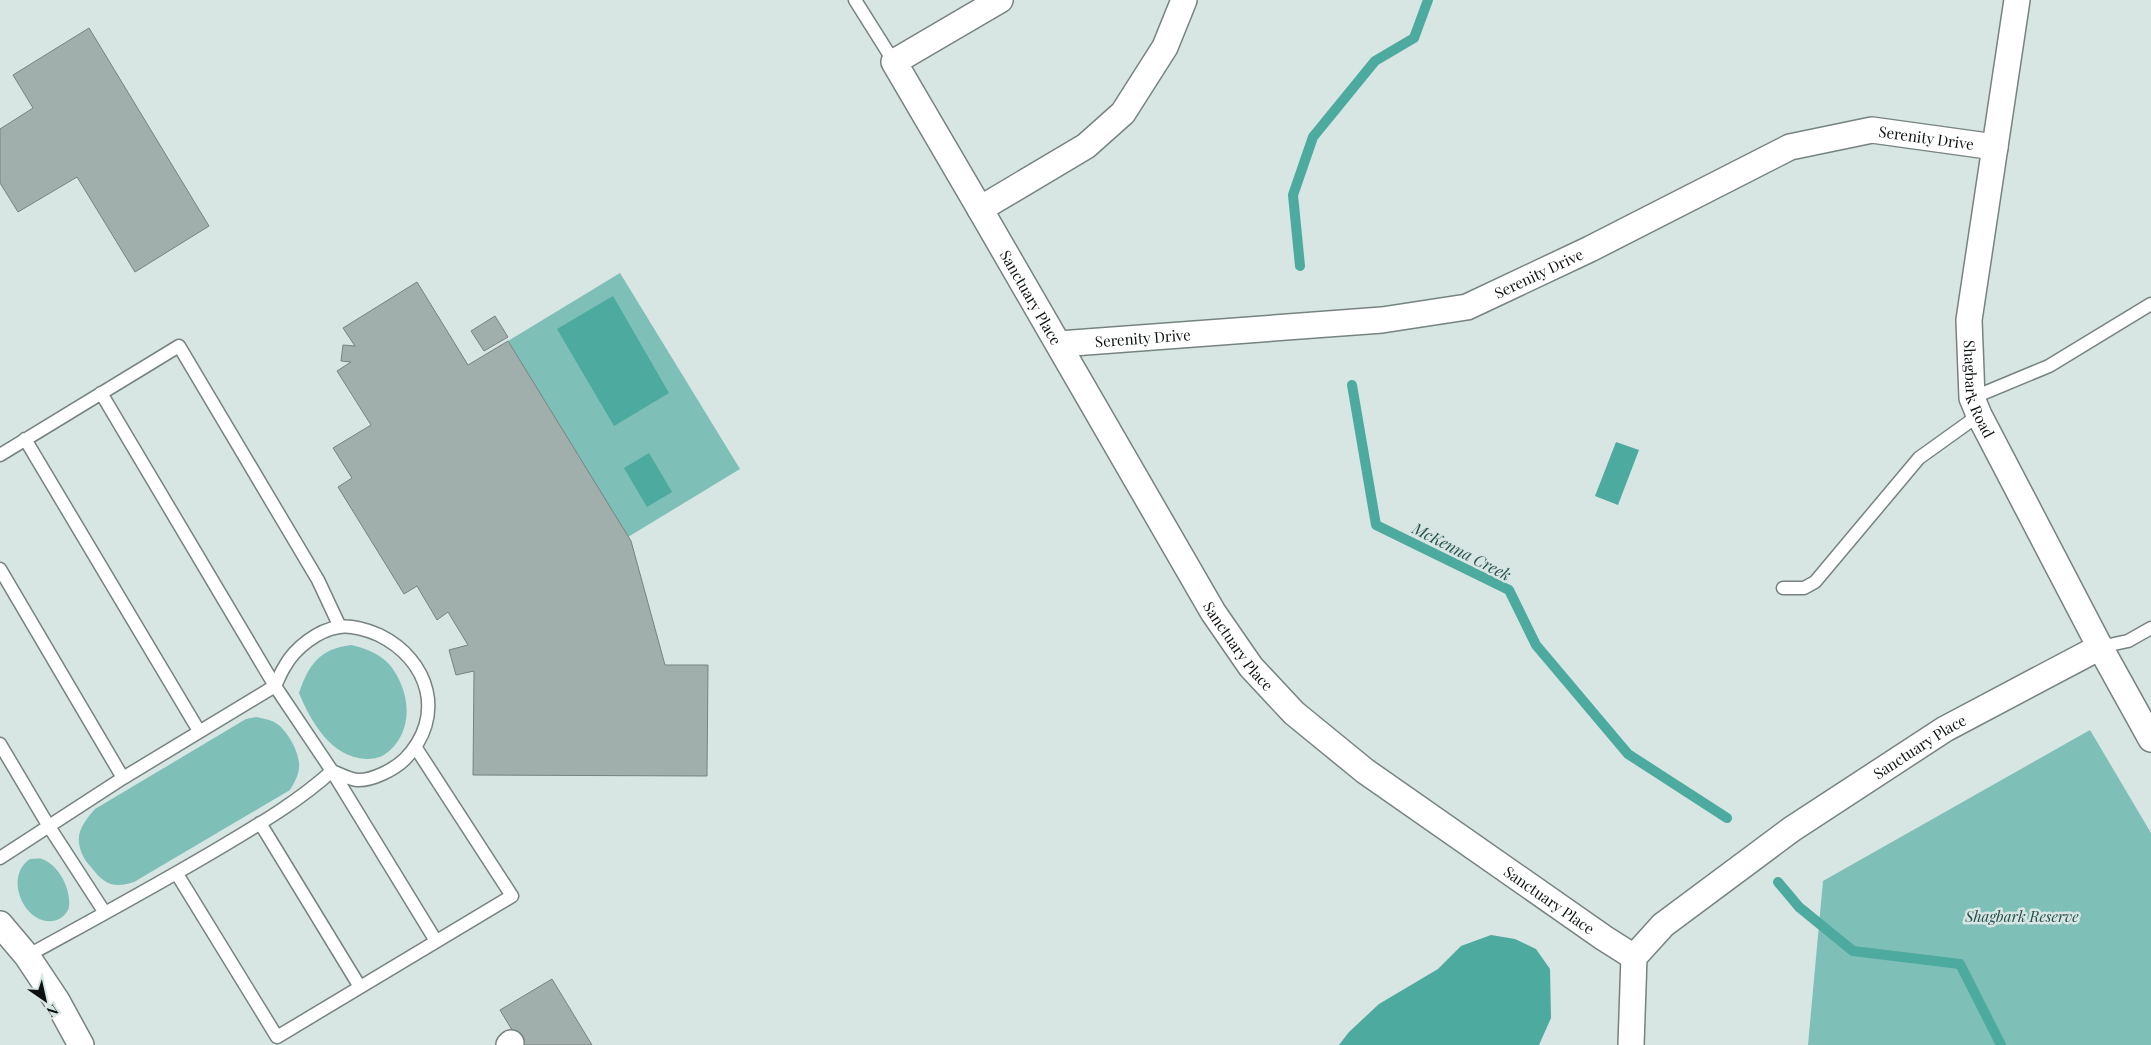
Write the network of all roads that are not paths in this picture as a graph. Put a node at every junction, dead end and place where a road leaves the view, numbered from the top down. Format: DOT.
graph roads {
  1 [pos="855,0"];
  2 [pos="1000,0"];
  3 [pos="1184,0"];
  4 [pos="2017,0"];
  5 [pos="894,62"];
  6 [pos="1995,146"];
  7 [pos="980,209"];
  8 [pos="2151,304"];
  9 [pos="1059,344"];
  10 [pos="101,393"];
  11 [pos="1976,406"];
  12 [pos="25,439"];
  13 [pos="0,455"];
  14 [pos="0,569"];
  15 [pos="1783,588"];
  16 [pos="340,626"];
  17 [pos="2151,628"];
  18 [pos="2100,648"];
  19 [pos="275,686"];
  20 [pos="199,731"];
  21 [pos="2151,739"];
  22 [pos="0,744"];
  23 [pos="416,748"];
  24 [pos="332,771"];
  25 [pos="123,778"];
  26 [pos="260,823"];
  27 [pos="48,825"];
  28 [pos="0,858"];
  29 [pos="177,874"];
  30 [pos="105,913"];
  31 [pos="0,924"];
  32 [pos="436,941"];
  33 [pos="27,956"];
  34 [pos="1634,957"];
  35 [pos="360,987"];
  36 [pos="81,1045"];
  37 [pos="1631,1045"];
  1 -- 5 [label="lane"];
  2 -- 5 [label="street"];
  3 -- 7 [label="street"];
  4 -- 6 [label="street, Shagbark Road"];
  5 -- 7 [label="street, Sanctuary Place"];
  6 -- 9 [label="street, Serenity Drive"];
  6 -- 11 [label="street, Shagbark Road"];
  7 -- 9 [label="street, Sanctuary Place"];
  8 -- 11 [label="lane"];
  9 -- 34 [label="street, Sanctuary Place"];
  10 -- 12 [label="lane"];
  10 -- 16 [label="lane"];
  10 -- 19 [label="lane"];
  11 -- 15 [label="lane"];
  11 -- 18 [label="street, Shagbark Road"];
  12 -- 13 [label="lane"];
  12 -- 20 [label="lane"];
  14 -- 25 [label="lane"];
  16 -- 19 [label="lane"];
  16 -- 23 [label="lane"];
  17 -- 18 [label="lane"];
  18 -- 21 [label="street, Shagbark Road"];
  18 -- 34 [label="street, Sanctuary Place"];
  19 -- 20 [label="lane"];
  19 -- 24 [label="lane"];
  20 -- 25 [label="lane"];
  22 -- 27 [label="lane"];
  23 -- 24 [label="lane"];
  23 -- 32 [label="lane"];
  24 -- 26 [label="lane"];
  24 -- 32 [label="lane"];
  25 -- 27 [label="lane"];
  26 -- 29 [label="lane"];
  26 -- 35 [label="lane"];
  27 -- 28 [label="lane"];
  27 -- 30 [label="lane"];
  29 -- 30 [label="lane"];
  29 -- 35 [label="lane"];
  30 -- 33 [label="lane"];
  31 -- 33 [label="street"];
  32 -- 35 [label="lane"];
  33 -- 36 [label="street"];
  34 -- 37 [label="street"];
}
